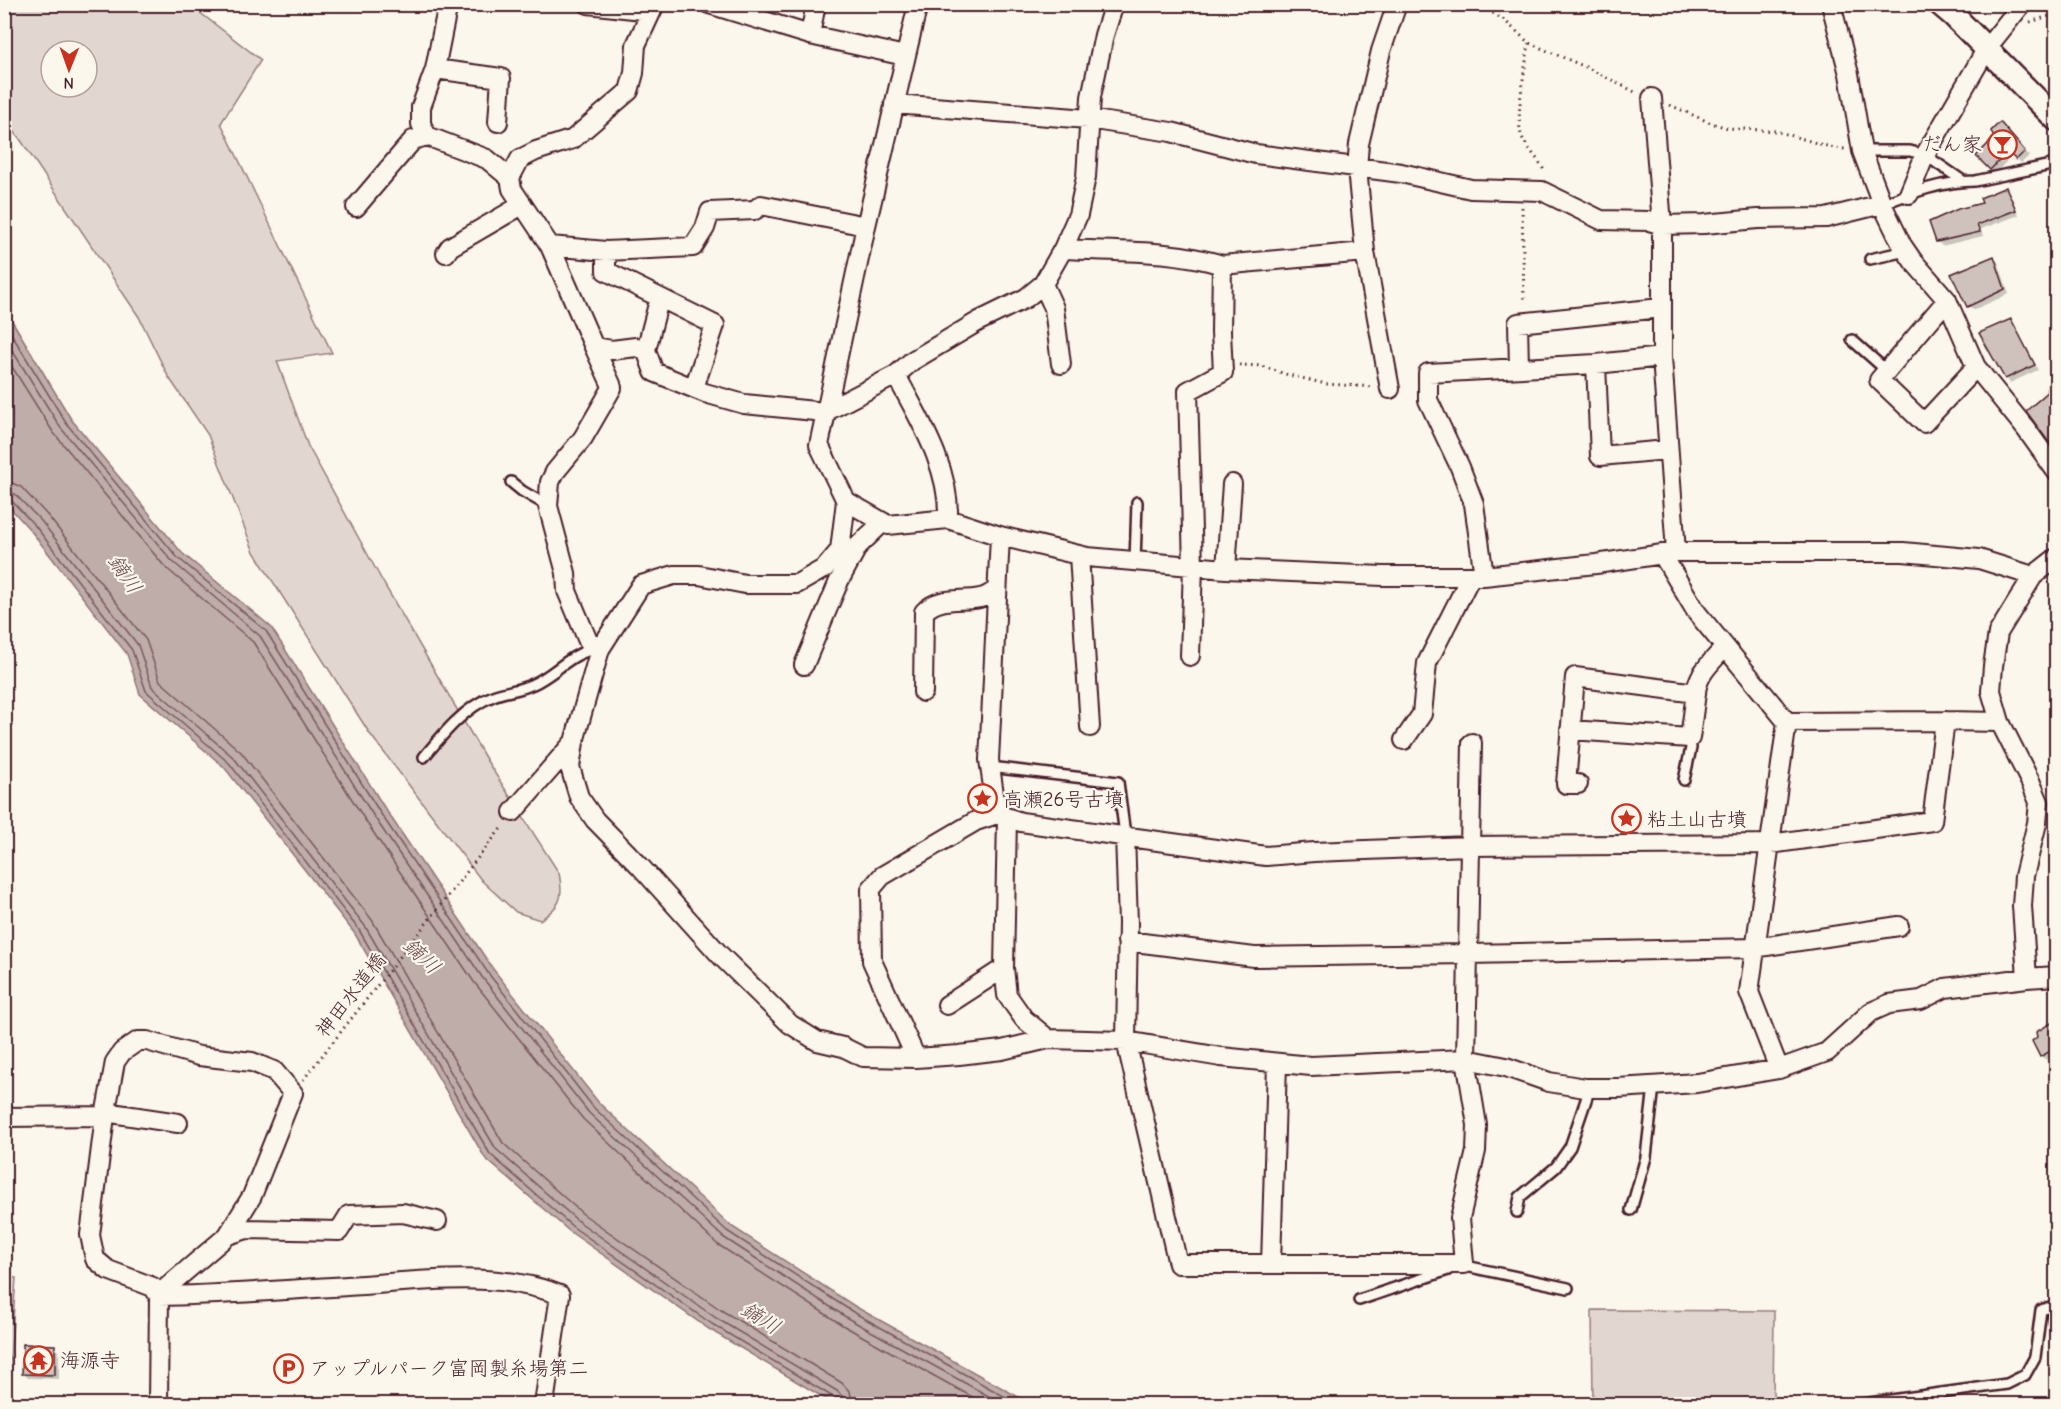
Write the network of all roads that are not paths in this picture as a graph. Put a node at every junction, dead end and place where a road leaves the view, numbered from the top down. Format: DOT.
graph roads {
  1 [pos="443,4"];
  2 [pos="588,4"];
  3 [pos="709,4"];
  4 [pos="816,4"];
  5 [pos="918,4"];
  6 [pos="1114,4"];
  7 [pos="1397,4"];
  8 [pos="1831,4"];
  9 [pos="1940,4"];
  10 [pos="2022,4"];
  11 [pos="448,5"];
  12 [pos="653,8"];
  13 [pos="810,35"];
  14 [pos="1987,48"];
  15 [pos="905,56"];
  16 [pos="435,69"];
  17 [pos="1652,98"];
  18 [pos="894,104"];
  19 [pos="1089,119"];
  20 [pos="2056,119"];
  21 [pos="498,122"];
  22 [pos="427,136"];
  23 [pos="1862,151"];
  24 [pos="1925,154"];
  25 [pos="2056,164"];
  26 [pos="1357,168"];
  27 [pos="510,178"];
  28 [pos="1963,181"];
  29 [pos="1909,194"];
  30 [pos="1882,204"];
  31 [pos="522,205"];
  32 [pos="356,207"];
  33 [pos="1662,225"];
  34 [pos="866,226"];
  35 [pos="550,246"];
  36 [pos="1063,249"];
  37 [pos="606,250"];
  38 [pos="1906,251"];
  39 [pos="1365,252"];
  40 [pos="446,253"];
  41 [pos="1870,259"];
  42 [pos="1222,265"];
  43 [pos="1043,284"];
  44 [pos="661,300"];
  45 [pos="1947,300"];
  46 [pos="1661,308"];
  47 [pos="1852,340"];
  48 [pos="594,347"];
  49 [pos="646,350"];
  50 [pos="1662,357"];
  51 [pos="1061,364"];
  52 [pos="1596,364"];
  53 [pos="1976,367"];
  54 [pos="1519,368"];
  55 [pos="1887,371"];
  56 [pos="896,375"];
  57 [pos="694,388"];
  58 [pos="1390,389"];
  59 [pos="825,412"];
  60 [pos="1667,450"];
  61 [pos="2056,471"];
  62 [pos="511,482"];
  63 [pos="1232,484"];
  64 [pos="846,501"];
  65 [pos="1137,502"];
  66 [pos="548,506"];
  67 [pos="948,519"];
  68 [pos="883,522"];
  69 [pos="1000,536"];
  70 [pos="1669,553"];
  71 [pos="1079,555"];
  72 [pos="2056,558"];
  73 [pos="1136,562"];
  74 [pos="1193,566"];
  75 [pos="1226,569"];
  76 [pos="1478,576"];
  77 [pos="2033,576"];
  78 [pos="997,589"];
  79 [pos="600,648"];
  80 [pos="1724,648"];
  81 [pos="1190,656"];
  82 [pos="804,665"];
  83 [pos="922,692"];
  84 [pos="1696,693"];
  85 [pos="1945,721"];
  86 [pos="1787,722"];
  87 [pos="2000,722"];
  88 [pos="1090,727"];
  89 [pos="1570,730"];
  90 [pos="1690,738"];
  91 [pos="1404,740"];
  92 [pos="574,742"];
  93 [pos="1472,743"];
  94 [pos="424,757"];
  95 [pos="990,767"];
  96 [pos="1684,780"];
  97 [pos="1578,784"];
  98 [pos="513,812"];
  99 [pos="1002,816"];
  100 [pos="1125,835"];
  101 [pos="1770,844"];
  102 [pos="1469,846"];
  103 [pos="1899,927"];
  104 [pos="1126,941"];
  105 [pos="1754,948"];
  106 [pos="1468,954"];
  107 [pos="1004,968"];
  108 [pos="2056,976"];
  109 [pos="2027,978"];
  110 [pos="947,1005"];
  111 [pos="1048,1039"];
  112 [pos="1125,1041"];
  113 [pos="916,1058"];
  114 [pos="1466,1059"];
  115 [pos="1277,1063"];
  116 [pos="1779,1069"];
  117 [pos="1654,1086"];
  118 [pos="1590,1088"];
  119 [pos="105,1114"];
  120 [pos="4,1117"];
  121 [pos="178,1123"];
  122 [pos="1631,1210"];
  123 [pos="1517,1212"];
  124 [pos="436,1221"];
  125 [pos="228,1235"];
  126 [pos="1271,1264"];
  127 [pos="1464,1264"];
  128 [pos="1568,1288"];
  129 [pos="159,1296"];
  130 [pos="1359,1300"];
  131 [pos="2056,1305"];
  132 [pos="158,1404"];
  133 [pos="544,1404"];
  134 [pos="1862,1404"];
  1 -- 11 [label="lane"];
  2 -- 12 [label="street"];
  3 -- 13 [label="street"];
  4 -- 13 [label="street"];
  5 -- 15 [label="street"];
  6 -- 19 [label="street"];
  7 -- 26 [label="street"];
  8 -- 23 [label="street"];
  9 -- 14 [label="street"];
  10 -- 14 [label="street"];
  11 -- 16 [label="street"];
  12 -- 27 [label="street"];
  13 -- 15 [label="street"];
  14 -- 20 [label="street"];
  14 -- 24 [label="street"];
  15 -- 18 [label="street"];
  16 -- 21 [label="street"];
  16 -- 22 [label="street"];
  17 -- 33 [label="street"];
  18 -- 19 [label="street"];
  18 -- 34 [label="street"];
  19 -- 26 [label="street"];
  19 -- 36 [label="street"];
  22 -- 27 [label="street"];
  22 -- 32 [label="street"];
  23 -- 24 [label="lane"];
  23 -- 30 [label="street"];
  24 -- 28 [label="lane"];
  24 -- 29 [label="street"];
  25 -- 28 [label="lane"];
  26 -- 33 [label="street"];
  26 -- 39 [label="street"];
  27 -- 31 [label="street"];
  28 -- 29 [label="lane"];
  29 -- 30 [label="lane"];
  30 -- 33 [label="street"];
  30 -- 38 [label="street"];
  31 -- 35 [label="street"];
  31 -- 40 [label="street"];
  33 -- 46 [label="street"];
  34 -- 37 [label="street"];
  34 -- 59 [label="street"];
  35 -- 37 [label="street"];
  35 -- 48 [label="street"];
  36 -- 42 [label="street"];
  36 -- 43 [label="street"];
  37 -- 44 [label="street"];
  38 -- 41 [label="lane"];
  38 -- 45 [label="street"];
  39 -- 42 [label="street"];
  39 -- 58 [label="street"];
  42 -- 74 [label="street"];
  43 -- 51 [label="street"];
  43 -- 56 [label="street"];
  44 -- 49 [label="street"];
  44 -- 57 [label="street"];
  45 -- 53 [label="street"];
  45 -- 55 [label="street"];
  46 -- 50 [label="street"];
  46 -- 54 [label="street"];
  47 -- 55 [label="lane"];
  48 -- 49 [label="street"];
  48 -- 66 [label="street"];
  49 -- 57 [label="street"];
  50 -- 52 [label="street"];
  50 -- 60 [label="street"];
  52 -- 54 [label="street"];
  52 -- 60 [label="street"];
  53 -- 55 [label="street"];
  53 -- 61 [label="street"];
  54 -- 76 [label="street"];
  56 -- 59 [label="street"];
  56 -- 67 [label="street"];
  57 -- 59 [label="street"];
  59 -- 64 [label="street"];
  60 -- 70 [label="street"];
  62 -- 66 [label="lane"];
  63 -- 75 [label="street"];
  64 -- 68 [label="street"];
  64 -- 79 [label="street"];
  65 -- 73 [label="lane"];
  66 -- 79 [label="street"];
  67 -- 68 [label="street"];
  67 -- 69 [label="street"];
  68 -- 82 [label="street"];
  69 -- 71 [label="street"];
  69 -- 78 [label="street"];
  70 -- 76 [label="street"];
  70 -- 77 [label="street"];
  70 -- 80 [label="street"];
  71 -- 73 [label="street"];
  71 -- 88 [label="street"];
  72 -- 77 [label="street"];
  73 -- 74 [label="street"];
  74 -- 75 [label="street"];
  74 -- 81 [label="street"];
  75 -- 76 [label="street"];
  76 -- 91 [label="street"];
  77 -- 87 [label="street"];
  78 -- 83 [label="street"];
  78 -- 95 [label="street"];
  79 -- 92 [label="street"];
  79 -- 94 [label="lane"];
  80 -- 84 [label="street"];
  80 -- 86 [label="street"];
  84 -- 89 [label="street"];
  84 -- 90 [label="street"];
  85 -- 86 [label="street"];
  85 -- 87 [label="street"];
  85 -- 101 [label="street"];
  86 -- 101 [label="street"];
  87 -- 109 [label="street"];
  89 -- 90 [label="street"];
  89 -- 97 [label="street"];
  90 -- 96 [label="lane"];
  92 -- 98 [label="street"];
  92 -- 113 [label="street"];
  93 -- 102 [label="street"];
  95 -- 99 [label="street"];
  95 -- 100 [label="lane"];
  99 -- 100 [label="street"];
  99 -- 107 [label="street"];
  99 -- 113 [label="street"];
  100 -- 102 [label="street"];
  100 -- 104 [label="street"];
  101 -- 102 [label="street"];
  101 -- 105 [label="street"];
  102 -- 106 [label="street"];
  103 -- 105 [label="street"];
  104 -- 106 [label="street"];
  104 -- 112 [label="street"];
  105 -- 106 [label="street"];
  105 -- 116 [label="street"];
  106 -- 114 [label="street"];
  107 -- 110 [label="street"];
  107 -- 111 [label="street"];
  108 -- 109 [label="street"];
  109 -- 116 [label="street"];
  111 -- 112 [label="street"];
  111 -- 113 [label="street"];
  112 -- 115 [label="street"];
  112 -- 126 [label="street"];
  114 -- 115 [label="street"];
  114 -- 118 [label="street"];
  114 -- 127 [label="street"];
  115 -- 126 [label="street"];
  116 -- 117 [label="street"];
  117 -- 118 [label="street"];
  117 -- 122 [label="lane"];
  118 -- 123 [label="lane"];
  119 -- 120 [label="street"];
  119 -- 121 [label="street"];
  119 -- 125 [label="street"];
  119 -- 129 [label="street"];
  124 -- 125 [label="street"];
  125 -- 129 [label="street"];
  126 -- 127 [label="street"];
  127 -- 128 [label="lane"];
  127 -- 130 [label="lane"];
  129 -- 132 [label="street"];
  129 -- 133 [label="street"];
  131 -- 134 [label="lane"];
}
